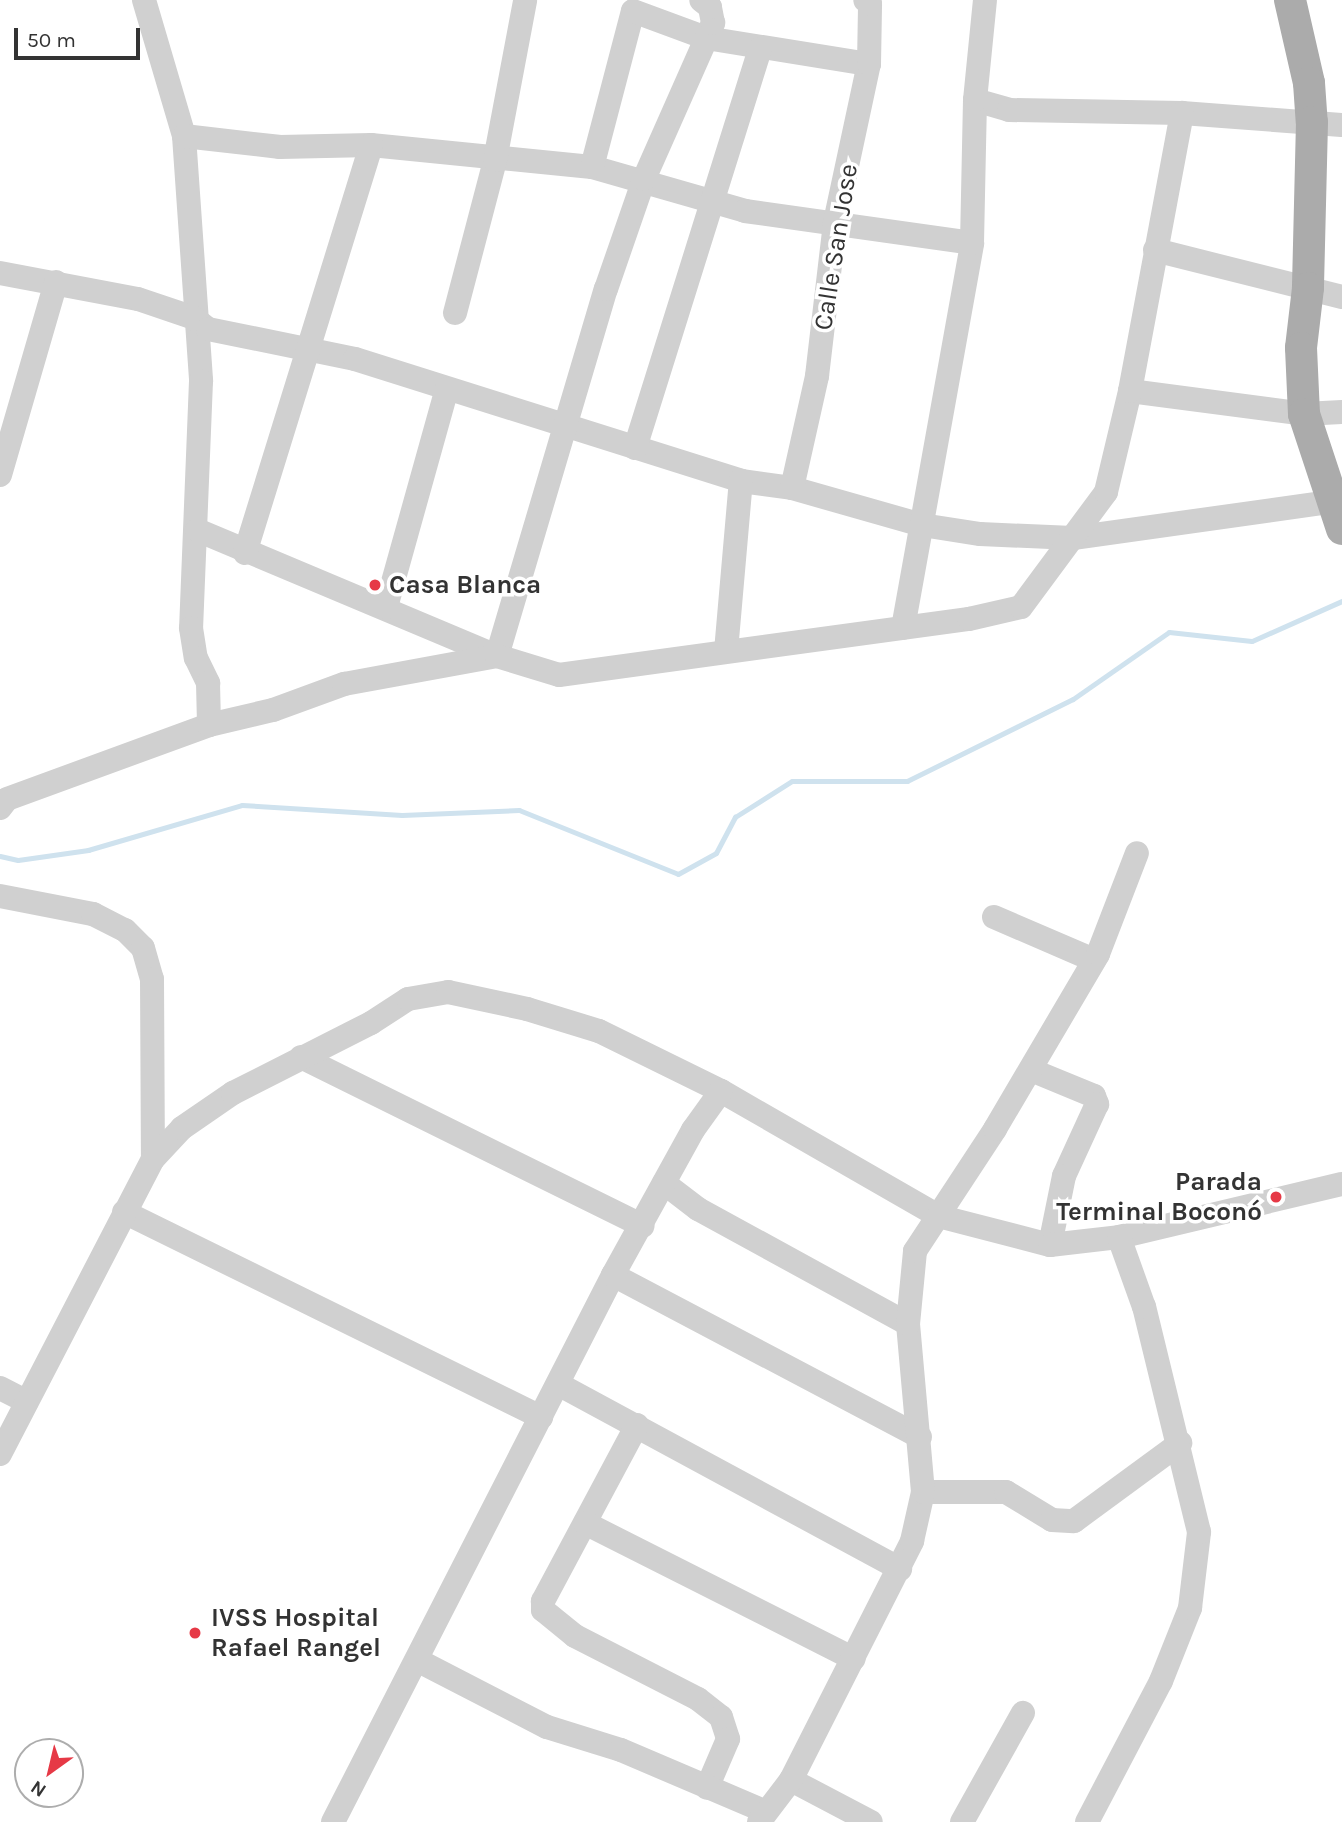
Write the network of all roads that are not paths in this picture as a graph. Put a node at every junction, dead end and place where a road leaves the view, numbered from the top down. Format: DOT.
graph roads {
  1 [pos="144,0"];
  2 [pos="701,0"];
  3 [pos="985,0"];
  4 [pos="1290,0"];
  5 [pos="525,1"];
  6 [pos="868,2"];
  7 [pos="706,38"];
  8 [pos="760,49"];
  9 [pos="869,64"];
  10 [pos="975,100"];
  11 [pos="1182,113"];
  12 [pos="1327,124"];
  13 [pos="184,136"];
  14 [pos="371,145"];
  15 [pos="495,160"];
  16 [pos="593,167"];
  17 [pos="644,179"];
  18 [pos="712,199"];
  19 [pos="835,222"];
  20 [pos="972,243"];
  21 [pos="1156,250"];
  22 [pos="0,273"];
  23 [pos="56,282"];
  24 [pos="1308,288"];
  25 [pos="1342,297"];
  26 [pos="455,313"];
  27 [pos="194,318"];
  28 [pos="306,347"];
  29 [pos="447,388"];
  30 [pos="1130,391"];
  31 [pos="1342,412"];
  32 [pos="1304,414"];
  33 [pos="563,423"];
  34 [pos="635,448"];
  35 [pos="0,475"];
  36 [pos="741,481"];
  37 [pos="792,488"];
  38 [pos="1339,515"];
  39 [pos="922,525"];
  40 [pos="197,530"];
  41 [pos="1073,538"];
  42 [pos="245,553"];
  43 [pos="386,607"];
  44 [pos="903,628"];
  45 [pos="726,651"];
  46 [pos="497,656"];
  47 [pos="209,725"];
  48 [pos="2,801"];
  49 [pos="1137,853"];
  50 [pos="0,896"];
  51 [pos="995,917"];
  52 [pos="1094,960"];
  53 [pos="301,1057"];
  54 [pos="1031,1070"];
  55 [pos="721,1091"];
  56 [pos="153,1159"];
  57 [pos="664,1183"];
  58 [pos="1342,1184"];
  59 [pos="124,1212"];
  60 [pos="938,1216"];
  61 [pos="643,1226"];
  62 [pos="1119,1237"];
  63 [pos="1050,1245"];
  64 [pos="613,1275"];
  65 [pos="908,1324"];
  66 [pos="558,1384"];
  67 [pos="0,1388"];
  68 [pos="27,1402"];
  69 [pos="541,1416"];
  70 [pos="636,1425"];
  71 [pos="920,1437"];
  72 [pos="1180,1443"];
  73 [pos="0,1454"];
  74 [pos="923,1492"];
  75 [pos="585,1523"];
  76 [pos="901,1569"];
  77 [pos="854,1659"];
  78 [pos="417,1660"];
  79 [pos="1023,1713"];
  80 [pos="791,1780"];
  81 [pos="707,1788"];
  82 [pos="761,1817"];
  83 [pos="333,1822"];
  84 [pos="872,1822"];
  85 [pos="962,1822"];
  86 [pos="1087,1822"];
  1 -- 13 [label="street"];
  2 -- 7 [label="street"];
  3 -- 10 [label="street"];
  4 -- 12 [label="main road"];
  5 -- 15 [label="street"];
  6 -- 9 [label="street, Calle San Jose"];
  7 -- 8 [label="street"];
  7 -- 16 [label="street"];
  7 -- 17 [label="street"];
  8 -- 9 [label="street"];
  8 -- 18 [label="street"];
  9 -- 19 [label="street, Calle San Jose"];
  10 -- 11 [label="street"];
  10 -- 20 [label="street"];
  11 -- 12 [label="street"];
  11 -- 21 [label="street"];
  12 -- 24 [label="main road"];
  13 -- 14 [label="street"];
  13 -- 27 [label="street"];
  14 -- 15 [label="street"];
  14 -- 28 [label="street"];
  15 -- 16 [label="street"];
  15 -- 26 [label="street"];
  16 -- 17 [label="street"];
  17 -- 18 [label="street"];
  17 -- 33 [label="street"];
  18 -- 19 [label="street"];
  18 -- 34 [label="street"];
  19 -- 20 [label="street"];
  19 -- 37 [label="street, Calle San Jose"];
  20 -- 39 [label="street"];
  21 -- 24 [label="street"];
  21 -- 30 [label="street"];
  22 -- 23 [label="street"];
  23 -- 27 [label="street"];
  23 -- 35 [label="street"];
  24 -- 25 [label="street"];
  24 -- 32 [label="main road"];
  27 -- 28 [label="street"];
  27 -- 40 [label="street"];
  28 -- 29 [label="street"];
  28 -- 42 [label="street"];
  29 -- 33 [label="street"];
  29 -- 43 [label="street"];
  30 -- 32 [label="street"];
  30 -- 41 [label="street"];
  31 -- 32 [label="street"];
  32 -- 38 [label="main road"];
  33 -- 34 [label="street"];
  33 -- 46 [label="street"];
  34 -- 36 [label="street"];
  36 -- 37 [label="street"];
  36 -- 45 [label="street"];
  37 -- 39 [label="street"];
  38 -- 41 [label="street"];
  39 -- 41 [label="street"];
  39 -- 44 [label="street"];
  40 -- 42 [label="street"];
  40 -- 47 [label="street"];
  41 -- 44 [label="street"];
  42 -- 43 [label="street"];
  43 -- 46 [label="street"];
  44 -- 45 [label="street"];
  45 -- 46 [label="street"];
  46 -- 47 [label="street"];
  47 -- 48 [label="street"];
  49 -- 52 [label="street"];
  50 -- 56 [label="street"];
  51 -- 52 [label="street"];
  52 -- 54 [label="street"];
  53 -- 55 [label="street"];
  53 -- 56 [label="street"];
  53 -- 61 [label="street"];
  54 -- 60 [label="street"];
  54 -- 63 [label="street"];
  55 -- 57 [label="street"];
  55 -- 60 [label="street"];
  56 -- 59 [label="street"];
  57 -- 61 [label="street"];
  57 -- 65 [label="street"];
  58 -- 62 [label="street"];
  59 -- 68 [label="street"];
  59 -- 69 [label="street"];
  60 -- 63 [label="street"];
  60 -- 65 [label="street"];
  61 -- 64 [label="street"];
  62 -- 63 [label="street"];
  62 -- 72 [label="street"];
  64 -- 66 [label="street"];
  64 -- 71 [label="street"];
  65 -- 71 [label="street"];
  66 -- 69 [label="street"];
  66 -- 70 [label="street"];
  67 -- 68 [label="street"];
  68 -- 73 [label="street"];
  69 -- 78 [label="street"];
  70 -- 75 [label="street"];
  70 -- 76 [label="street"];
  71 -- 74 [label="street"];
  72 -- 74 [label="street"];
  72 -- 86 [label="street"];
  74 -- 76 [label="street"];
  75 -- 77 [label="street"];
  75 -- 81 [label="street"];
  76 -- 77 [label="street"];
  77 -- 80 [label="street"];
  78 -- 81 [label="street"];
  78 -- 83 [label="street"];
  79 -- 85 [label="street"];
  80 -- 82 [label="street"];
  80 -- 84 [label="street"];
  81 -- 82 [label="street"];
}
